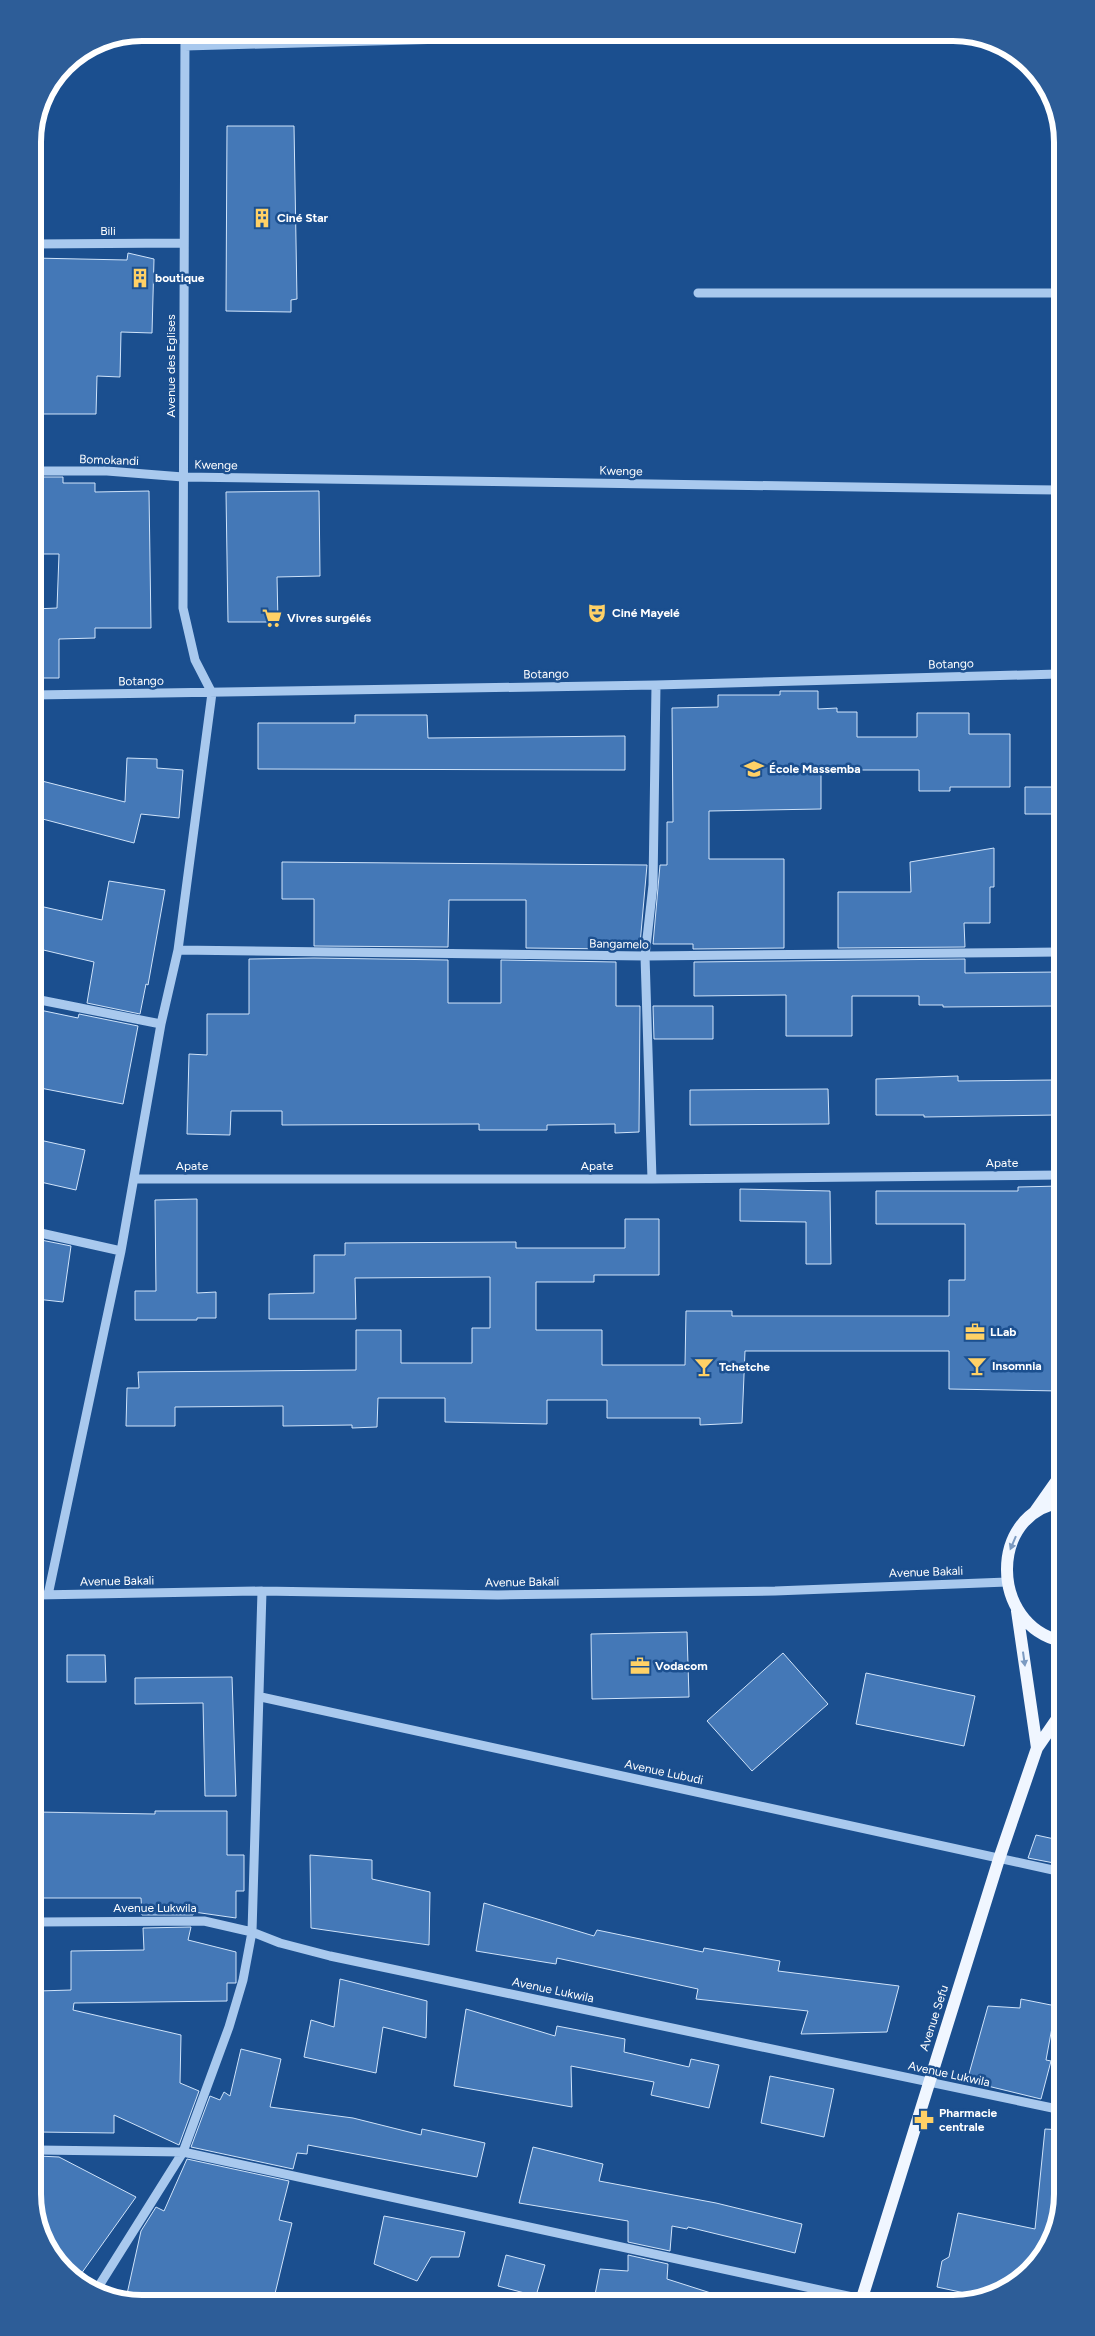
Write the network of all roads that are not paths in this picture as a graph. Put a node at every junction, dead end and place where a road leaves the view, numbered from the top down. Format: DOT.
graph roads {
  1 [pos="186,41"];
  2 [pos="373,41"];
  3 [pos="186,46"];
  4 [pos="183,243"];
  5 [pos="41,244"];
  6 [pos="698,293"];
  7 [pos="1054,293"];
  8 [pos="41,471"];
  9 [pos="183,477"];
  10 [pos="1054,490"];
  11 [pos="1054,674"];
  12 [pos="656,685"];
  13 [pos="212,693"];
  14 [pos="41,695"];
  15 [pos="178,950"];
  16 [pos="1054,952"];
  17 [pos="645,956"];
  18 [pos="41,1000"];
  19 [pos="162,1024"];
  20 [pos="1054,1175"];
  21 [pos="134,1179"];
  22 [pos="652,1179"];
  23 [pos="41,1233"];
  24 [pos="121,1251"];
  25 [pos="1054,1485"];
  26 [pos="1054,1505"];
  27 [pos="1033,1515"];
  28 [pos="1006,1582"];
  29 [pos="262,1591"];
  30 [pos="41,1595"];
  31 [pos="48,1595"];
  32 [pos="1018,1610"];
  33 [pos="1054,1640"];
  34 [pos="261,1697"];
  35 [pos="1054,1723"];
  36 [pos="1037,1748"];
  37 [pos="999,1859"];
  38 [pos="1054,1870"];
  39 [pos="41,1922"];
  40 [pos="252,1932"];
  41 [pos="928,2082"];
  42 [pos="1054,2108"];
  43 [pos="41,2150"];
  44 [pos="183,2152"];
  45 [pos="100,2285"];
  46 [pos="843,2295"];
  47 [pos="863,2295"];
  1 -- 3 [label="street, Avenue des Eglises"];
  2 -- 3 [label="street"];
  3 -- 4 [label="street, Avenue des Eglises"];
  4 -- 5 [label="street, Bili"];
  4 -- 9 [label="street, Avenue des Eglises"];
  6 -- 7 [label="street"];
  8 -- 9 [label="street, Bomokandi"];
  9 -- 10 [label="street, Kwenge"];
  9 -- 13 [label="street, Avenue des Eglises"];
  11 -- 12 [label="street, Botango"];
  12 -- 13 [label="street, Botango"];
  12 -- 17 [label="street"];
  13 -- 14 [label="street, Botango"];
  13 -- 15 [label="street"];
  15 -- 17 [label="street, Bangamelo"];
  15 -- 19 [label="street"];
  16 -- 17 [label="street, Bangamelo"];
  17 -- 22 [label="street"];
  18 -- 19 [label="street"];
  19 -- 21 [label="street"];
  20 -- 22 [label="street, Apate"];
  21 -- 22 [label="street, Apate"];
  21 -- 24 [label="street"];
  23 -- 24 [label="street"];
  24 -- 31 [label="street"];
  25 -- 27 [label="main road"];
  26 -- 27 [label="main road"];
  27 -- 28 [label="main road, one-way"];
  28 -- 29 [label="street, Avenue Bakali"];
  28 -- 32 [label="main road"];
  29 -- 31 [label="street, Avenue Bakali"];
  29 -- 34 [label="street"];
  30 -- 31 [label="street, Avenue Bakali"];
  32 -- 33 [label="main road"];
  32 -- 36 [label="main road, Avenue Sefu, one-way"];
  34 -- 37 [label="street, Avenue Lubudi"];
  34 -- 40 [label="street"];
  35 -- 36 [label="main road, Avenue Sefu"];
  36 -- 37 [label="main road, Avenue Sefu"];
  37 -- 38 [label="street, Avenue Lubudi"];
  37 -- 41 [label="main road, Avenue Sefu"];
  39 -- 40 [label="street, Avenue Lukwila"];
  40 -- 41 [label="street, Avenue Lukwila"];
  40 -- 44 [label="street"];
  41 -- 42 [label="street, Avenue Lukwila"];
  41 -- 47 [label="main road, Avenue Sefu"];
  43 -- 44 [label="street"];
  44 -- 45 [label="street"];
  44 -- 46 [label="street"];
}
